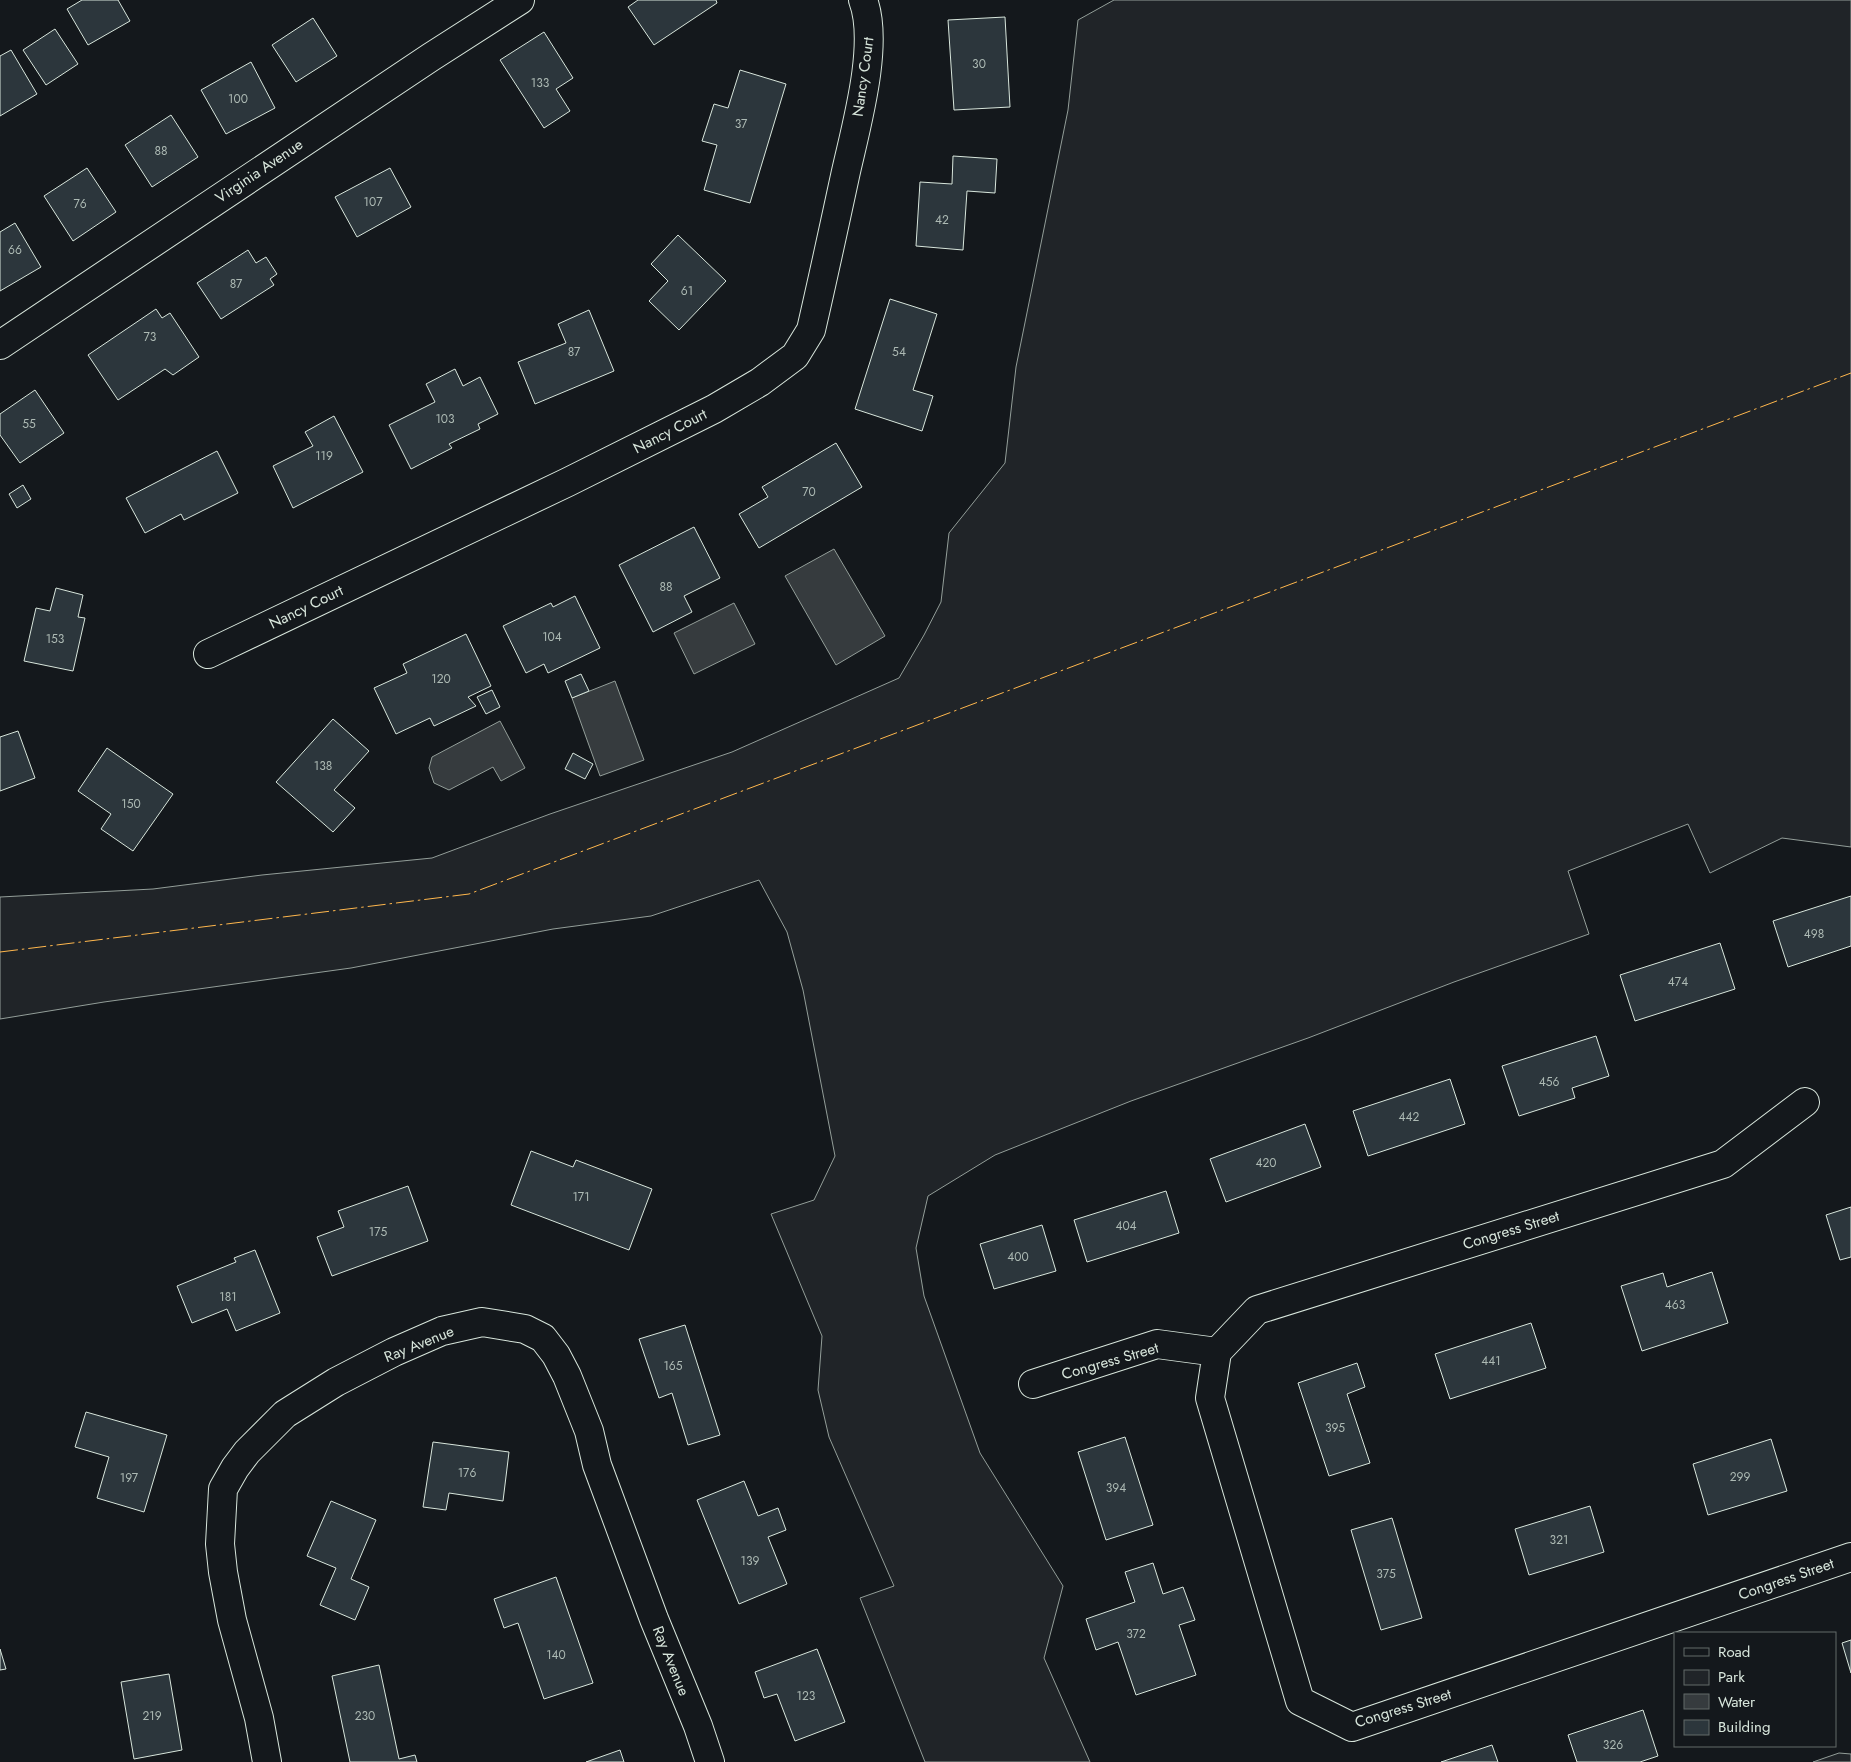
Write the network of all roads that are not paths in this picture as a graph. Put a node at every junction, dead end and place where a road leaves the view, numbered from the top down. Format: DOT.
graph roads {
  1 [pos="520,0"];
  2 [pos="864,0"];
  3 [pos="0,344"];
  4 [pos="208,654"];
  5 [pos="1805,1102"];
  6 [pos="1217,1352"];
  7 [pos="1033,1384"];
  8 [pos="1851,1557"];
  9 [pos="267,1762"];
  10 [pos="710,1762"];
  1 -- 3 [label="street, Virginia Avenue"];
  2 -- 4 [label="street, Nancy Court"];
  5 -- 6 [label="street, Congress Street"];
  6 -- 7 [label="street, Congress Street"];
  6 -- 8 [label="street, Congress Street"];
  9 -- 10 [label="street, Ray Avenue"];
}
